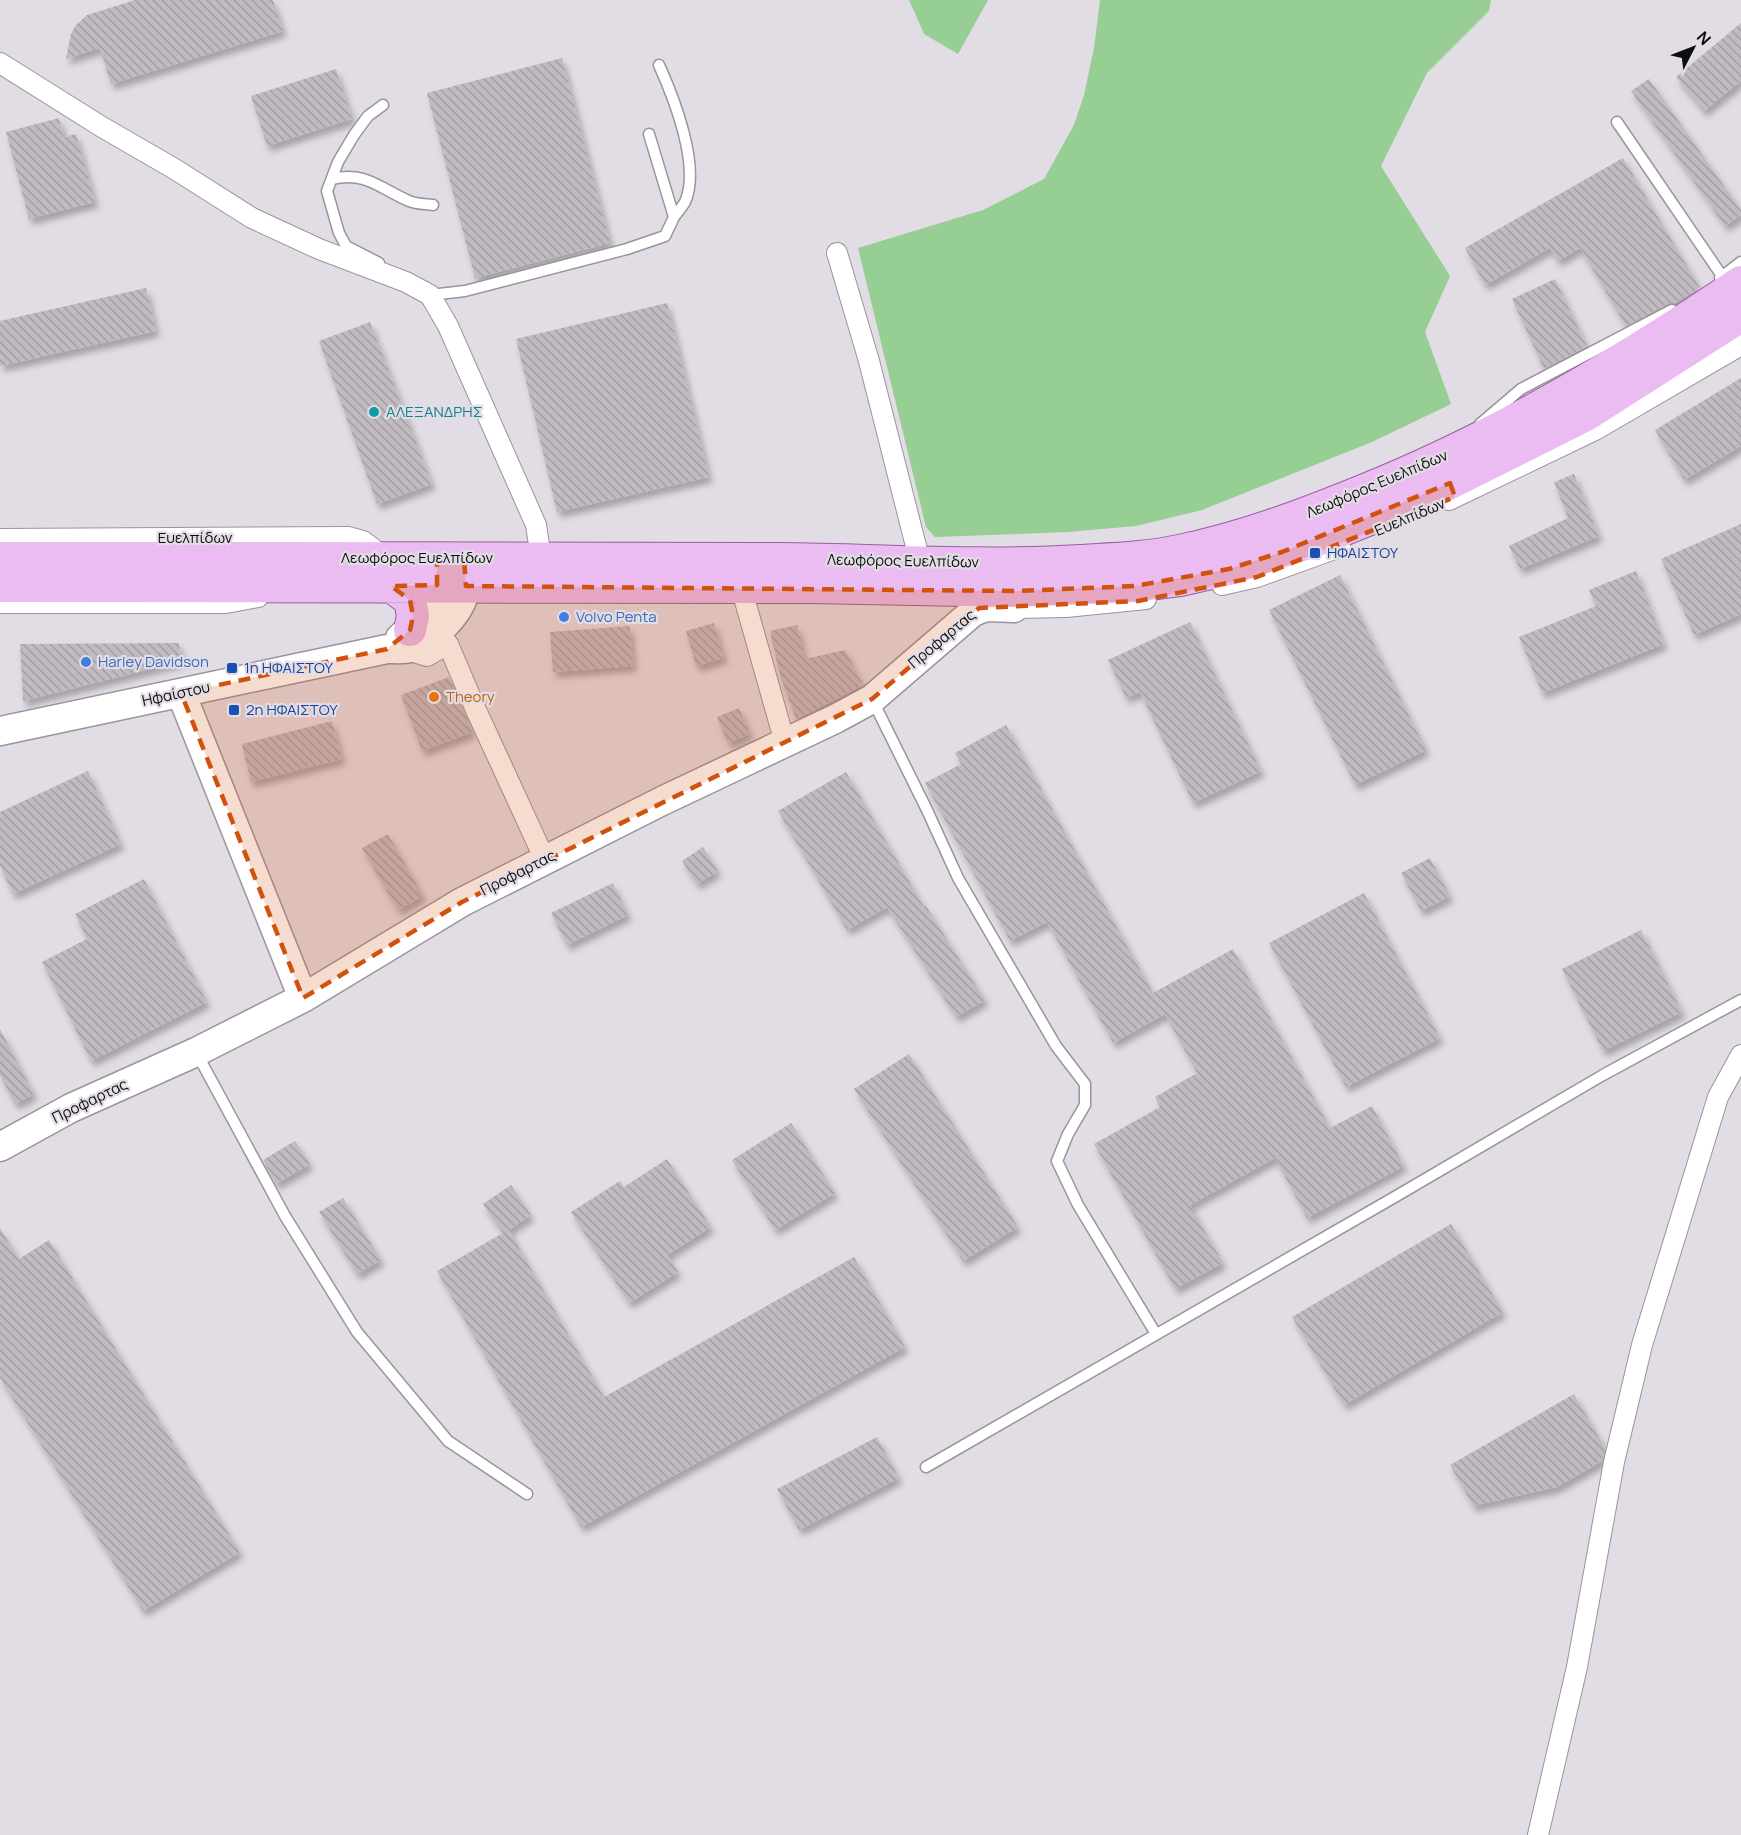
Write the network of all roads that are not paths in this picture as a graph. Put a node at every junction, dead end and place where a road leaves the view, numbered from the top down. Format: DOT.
graph roads {
  1 [pos="0,63"];
  2 [pos="659,65"];
  3 [pos="383,105"];
  4 [pos="1617,122"];
  5 [pos="649,134"];
  6 [pos="332,179"];
  7 [pos="433,205"];
  8 [pos="674,217"];
  9 [pos="837,253"];
  10 [pos="1741,262"];
  11 [pos="1726,280"];
  12 [pos="430,295"];
  13 [pos="1680,306"];
  14 [pos="1741,316"];
  15 [pos="1741,345"];
  16 [pos="1448,480"];
  17 [pos="0,539"];
  18 [pos="0,558"];
  19 [pos="541,558"];
  20 [pos="920,562"];
  21 [pos="388,572"];
  22 [pos="459,575"];
  23 [pos="0,586"];
  24 [pos="284,586"];
  25 [pos="741,587"];
  26 [pos="1016,599"];
  27 [pos="0,603"];
  28 [pos="400,643"];
  29 [pos="181,693"];
  30 [pos="872,699"];
  31 [pos="0,731"];
  32 [pos="785,743"];
  33 [pos="545,860"];
  34 [pos="303,998"];
  35 [pos="1741,1000"];
  36 [pos="196,1052"];
  37 [pos="1741,1055"];
  38 [pos="0,1147"];
  39 [pos="1155,1334"];
  40 [pos="926,1467"];
  41 [pos="527,1494"];
  42 [pos="1538,1835"];
  1 -- 12 [label="street"];
  2 -- 8 [label="lane"];
  3 -- 6 [label="lane"];
  4 -- 11 [label="lane"];
  5 -- 8 [label="lane"];
  6 -- 7 [label="lane"];
  6 -- 12 [label="lane"];
  8 -- 12 [label="lane"];
  9 -- 20 [label="street"];
  10 -- 11 [label="lane"];
  11 -- 16 [label="main road, Λεωφόρος Ευελπίδων"];
  12 -- 19 [label="street"];
  13 -- 16 [label="lane"];
  14 -- 16 [label="main road, Λεωφόρος Ευελπίδων"];
  15 -- 16 [label="street, Ευελπίδων"];
  16 -- 20 [label="main road, Λεωφόρος Ευελπίδων"];
  16 -- 26 [label="main road, Λεωφόρος Ευελπίδων"];
  17 -- 21 [label="street, Ευελπίδων"];
  18 -- 21 [label="main road, Λεωφόρος Ευελπίδων"];
  19 -- 20 [label="main road, Λεωφόρος Ευελπίδων"];
  19 -- 22 [label="main road, Λεωφόρος Ευελπίδων"];
  21 -- 22 [label="main road, Λεωφόρος Ευελπίδων"];
  21 -- 24 [label="main road, Λεωφόρος Ευελπίδων"];
  21 -- 28 [label="main road"];
  22 -- 25 [label="main road, Λεωφόρος Ευελπίδων"];
  22 -- 28 [label="street"];
  23 -- 24 [label="main road, Λεωφόρος Ευελπίδων"];
  24 -- 27 [label="street"];
  25 -- 26 [label="main road, Λεωφόρος Ευελπίδων"];
  25 -- 32 [label="street"];
  26 -- 30 [label="street, Προφαρτας"];
  28 -- 29 [label="street, Ηφαίστου"];
  28 -- 33 [label="street"];
  29 -- 31 [label="street, Ηφαίστου"];
  29 -- 34 [label="street"];
  30 -- 32 [label="street, Προφαρτας"];
  30 -- 39 [label="lane"];
  32 -- 33 [label="street, Προφαρτας"];
  33 -- 34 [label="street, Προφαρτας"];
  34 -- 36 [label="street, Προφαρτας"];
  35 -- 39 [label="lane"];
  36 -- 38 [label="street, Προφαρτας"];
  36 -- 41 [label="lane"];
  37 -- 42 [label="street"];
  39 -- 40 [label="lane"];
}
